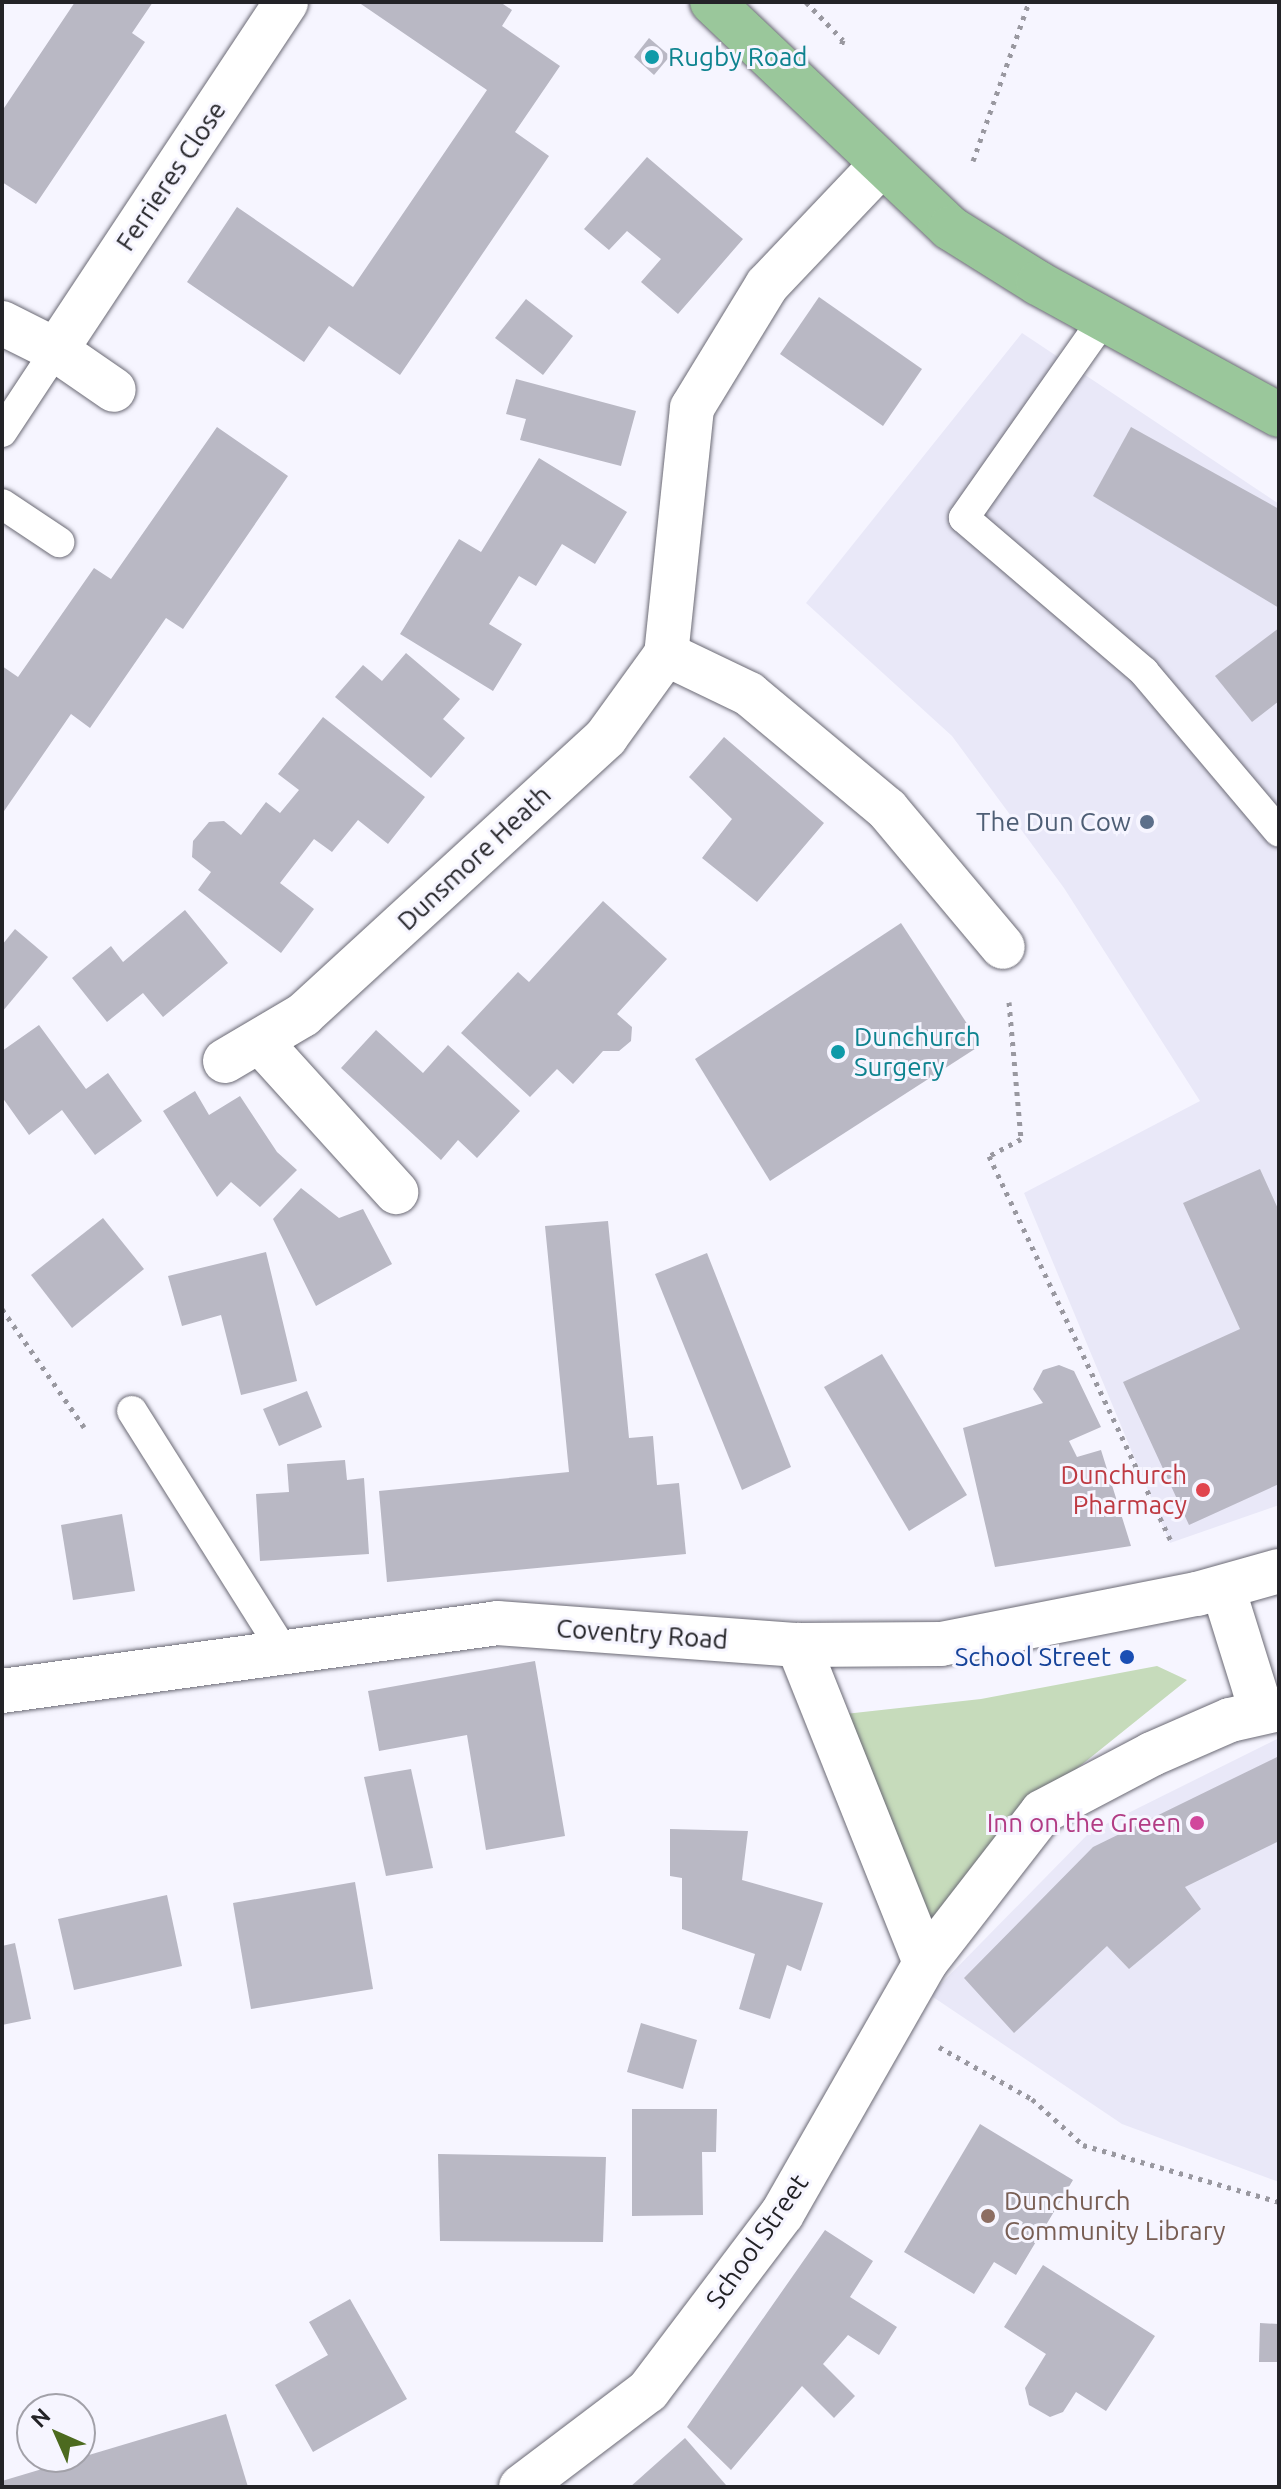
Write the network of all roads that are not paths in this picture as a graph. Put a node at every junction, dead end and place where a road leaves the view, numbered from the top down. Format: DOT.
graph roads {
  1 [pos="286,2"];
  2 [pos="712,2"];
  3 [pos="880,166"];
  4 [pos="1103,320"];
  5 [pos="2,323"];
  6 [pos="56,350"];
  7 [pos="114,390"];
  8 [pos="1279,415"];
  9 [pos="2,432"];
  10 [pos="2,504"];
  11 [pos="59,542"];
  12 [pos="666,654"];
  13 [pos="1279,832"];
  14 [pos="1003,947"];
  15 [pos="396,1192"];
  16 [pos="132,1411"];
  17 [pos="1279,1571"];
  18 [pos="1210,1591"];
  19 [pos="798,1645"];
  20 [pos="284,1652"];
  21 [pos="2,1691"];
  22 [pos="1270,1710"];
  23 [pos="925,1963"];
  24 [pos="521,2487"];
  1 -- 6 [label="street, Ferrieres Close"];
  2 -- 3 [label="main road"];
  3 -- 4 [label="main road"];
  3 -- 12 [label="street, Dunsmore Heath"];
  4 -- 8 [label="main road"];
  4 -- 13 [label="lane"];
  5 -- 6 [label="street"];
  6 -- 7 [label="street"];
  6 -- 9 [label="lane"];
  10 -- 11 [label="lane"];
  12 -- 14 [label="street"];
  12 -- 15 [label="street, Dunsmore Heath"];
  16 -- 20 [label="lane"];
  17 -- 18 [label="street, Coventry Road"];
  18 -- 19 [label="street, Coventry Road"];
  18 -- 22 [label="street"];
  19 -- 20 [label="street, Coventry Road"];
  19 -- 23 [label="street"];
  20 -- 21 [label="street, Coventry Road"];
  22 -- 23 [label="street, School Street"];
  23 -- 24 [label="street, School Street"];
}
